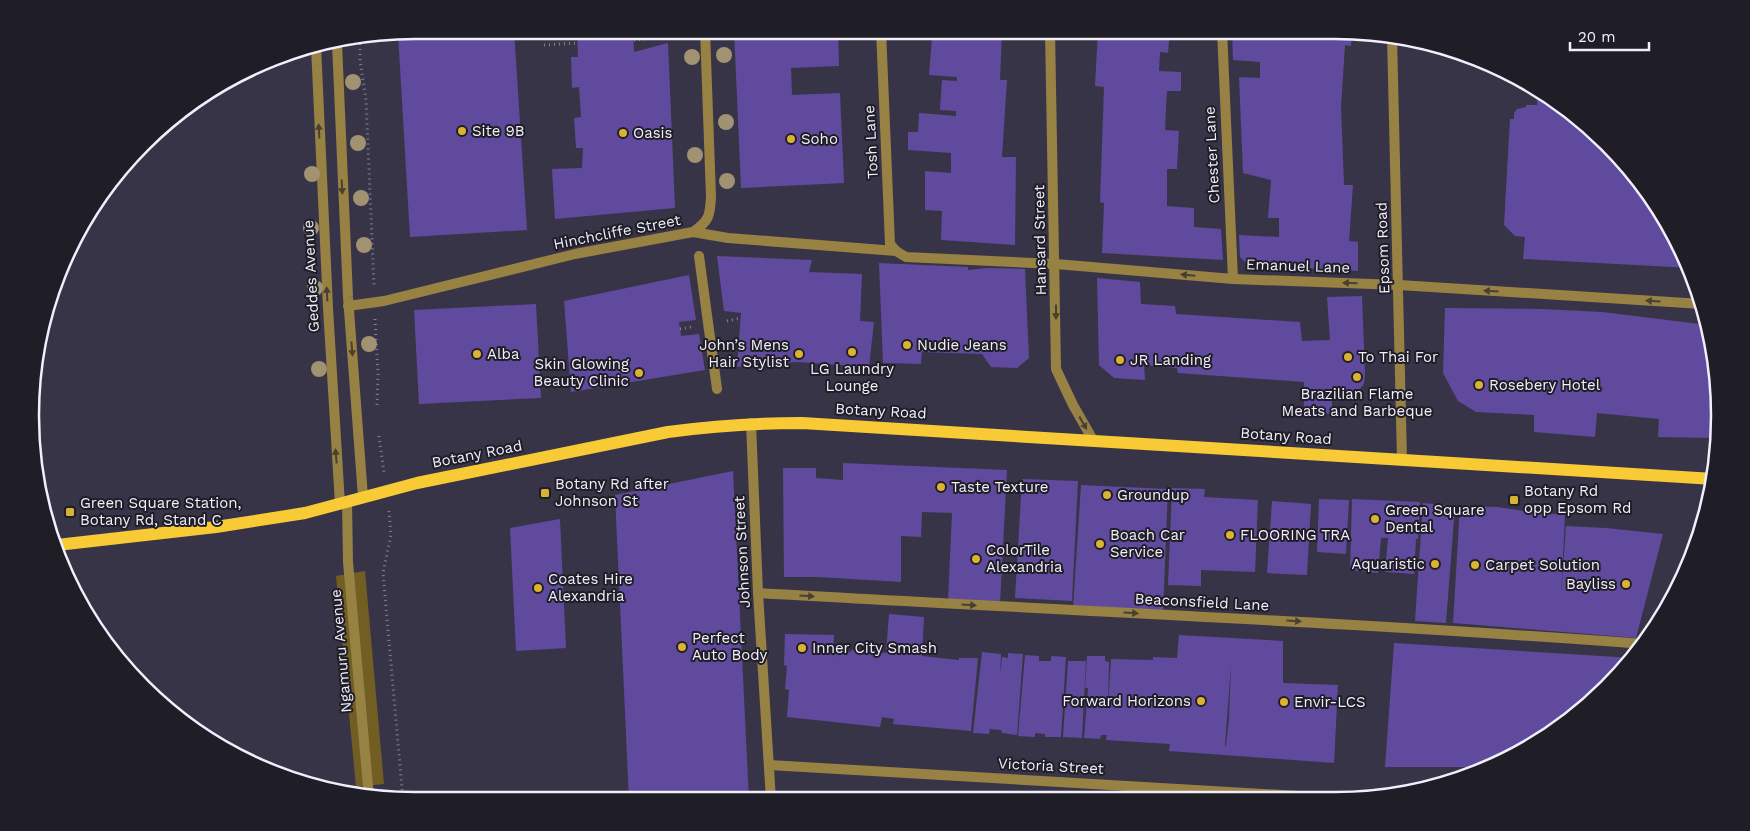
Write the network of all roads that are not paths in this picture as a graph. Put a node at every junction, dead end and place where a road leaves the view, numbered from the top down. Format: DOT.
graph roads {
  1 [pos="705,39"];
  2 [pos="881,39"];
  3 [pos="1050,39"];
  4 [pos="1222,39"];
  5 [pos="1392,43"];
  6 [pos="337,47"];
  7 [pos="316,52"];
  8 [pos="693,232"];
  9 [pos="896,251"];
  10 [pos="699,256"];
  11 [pos="1056,264"];
  12 [pos="1233,279"];
  13 [pos="1399,284"];
  14 [pos="1694,303"];
  15 [pos="348,306"];
  16 [pos="717,389"];
  17 [pos="751,423"];
  18 [pos="1093,440"];
  19 [pos="1402,460"];
  20 [pos="1706,478"];
  21 [pos="363,497"];
  22 [pos="344,503"];
  23 [pos="62,544"];
  24 [pos="758,593"];
  25 [pos="1634,643"];
  26 [pos="768,765"];
  27 [pos="369,789"];
  28 [pos="770,792"];
  29 [pos="1229,792"];
  1 -- 8 [label="street"];
  2 -- 9 [label="street, Tosh Lane"];
  3 -- 11 [label="street, Hansard Street"];
  4 -- 12 [label="street, Chester Lane"];
  5 -- 13 [label="street, Epsom Road"];
  6 -- 15 [label="street, one-way"];
  22 -- 7 [label="street, Geddes Avenue, one-way"];
  8 -- 9 [label="street, Hinchcliffe Street"];
  8 -- 15 [label="street, Hinchcliffe Street"];
  9 -- 11 [label="street, Emanuel Lane"];
  10 -- 16 [label="street"];
  12 -- 11 [label="street, Emanuel Lane, one-way"];
  11 -- 18 [label="street, Hansard Street, one-way"];
  13 -- 12 [label="street, Emanuel Lane, one-way"];
  14 -- 13 [label="street, Emanuel Lane, one-way"];
  13 -- 19 [label="street, Epsom Road"];
  15 -- 21 [label="street, one-way"];
  17 -- 18 [label="main road, Botany Road"];
  17 -- 21 [label="main road, Botany Road"];
  17 -- 24 [label="street, Johnson Street"];
  18 -- 19 [label="main road, Botany Road"];
  19 -- 20 [label="main road, Botany Road"];
  21 -- 22 [label="main road, Botany Road"];
  22 -- 23 [label="main road, Botany Road"];
  22 -- 27 [label="street, Ngamuru Avenue"];
  24 -- 25 [label="street, Beaconsfield Lane, one-way"];
  24 -- 26 [label="street, Johnson Street"];
  26 -- 28 [label="street, Johnson Street"];
  26 -- 29 [label="street, Victoria Street"];
}
